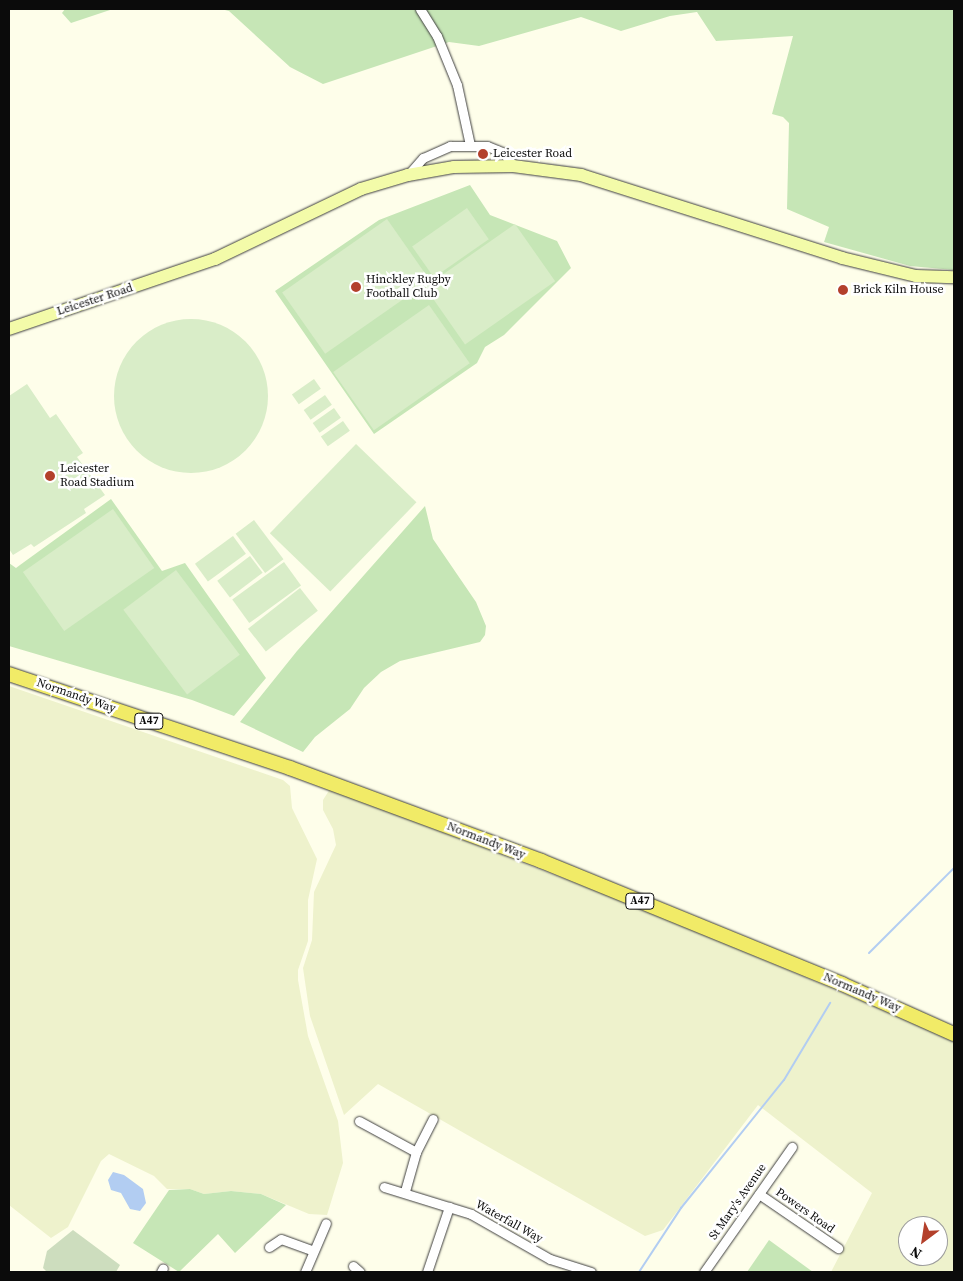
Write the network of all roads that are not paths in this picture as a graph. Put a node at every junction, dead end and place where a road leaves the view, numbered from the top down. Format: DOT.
graph roads {
  1 [pos="420,9"];
  2 [pos="470,145"];
  3 [pos="513,166"];
  4 [pos="408,174"];
  5 [pos="954,277"];
  6 [pos="9,329"];
  7 [pos="9,674"];
  8 [pos="954,1034"];
  9 [pos="434,1120"];
  10 [pos="359,1121"];
  11 [pos="792,1147"];
  12 [pos="416,1152"];
  13 [pos="384,1187"];
  14 [pos="405,1192"];
  15 [pos="759,1194"];
  16 [pos="449,1207"];
  17 [pos="326,1223"];
  18 [pos="269,1247"];
  19 [pos="838,1248"];
  20 [pos="312,1250"];
  21 [pos="304,1272"];
  22 [pos="427,1272"];
  23 [pos="591,1272"];
  24 [pos="704,1272"];
  1 -- 2 [label="street"];
  2 -- 3 [label="street"];
  2 -- 4 [label="street"];
  3 -- 4 [label="main road, Leicester Road"];
  3 -- 5 [label="main road, Leicester Road"];
  4 -- 6 [label="main road, Leicester Road"];
  7 -- 8 [label="main road, Normandy Way / A47"];
  9 -- 12 [label="street"];
  10 -- 12 [label="street"];
  11 -- 15 [label="street, St Mary's Avenue"];
  12 -- 14 [label="street"];
  13 -- 14 [label="street, Waterfall Way"];
  14 -- 16 [label="street, Waterfall Way"];
  15 -- 19 [label="street, Powers Road"];
  15 -- 24 [label="street, St Mary's Avenue"];
  16 -- 22 [label="street"];
  16 -- 23 [label="street, Waterfall Way"];
  17 -- 20 [label="street"];
  18 -- 20 [label="street"];
  20 -- 21 [label="street"];
}
